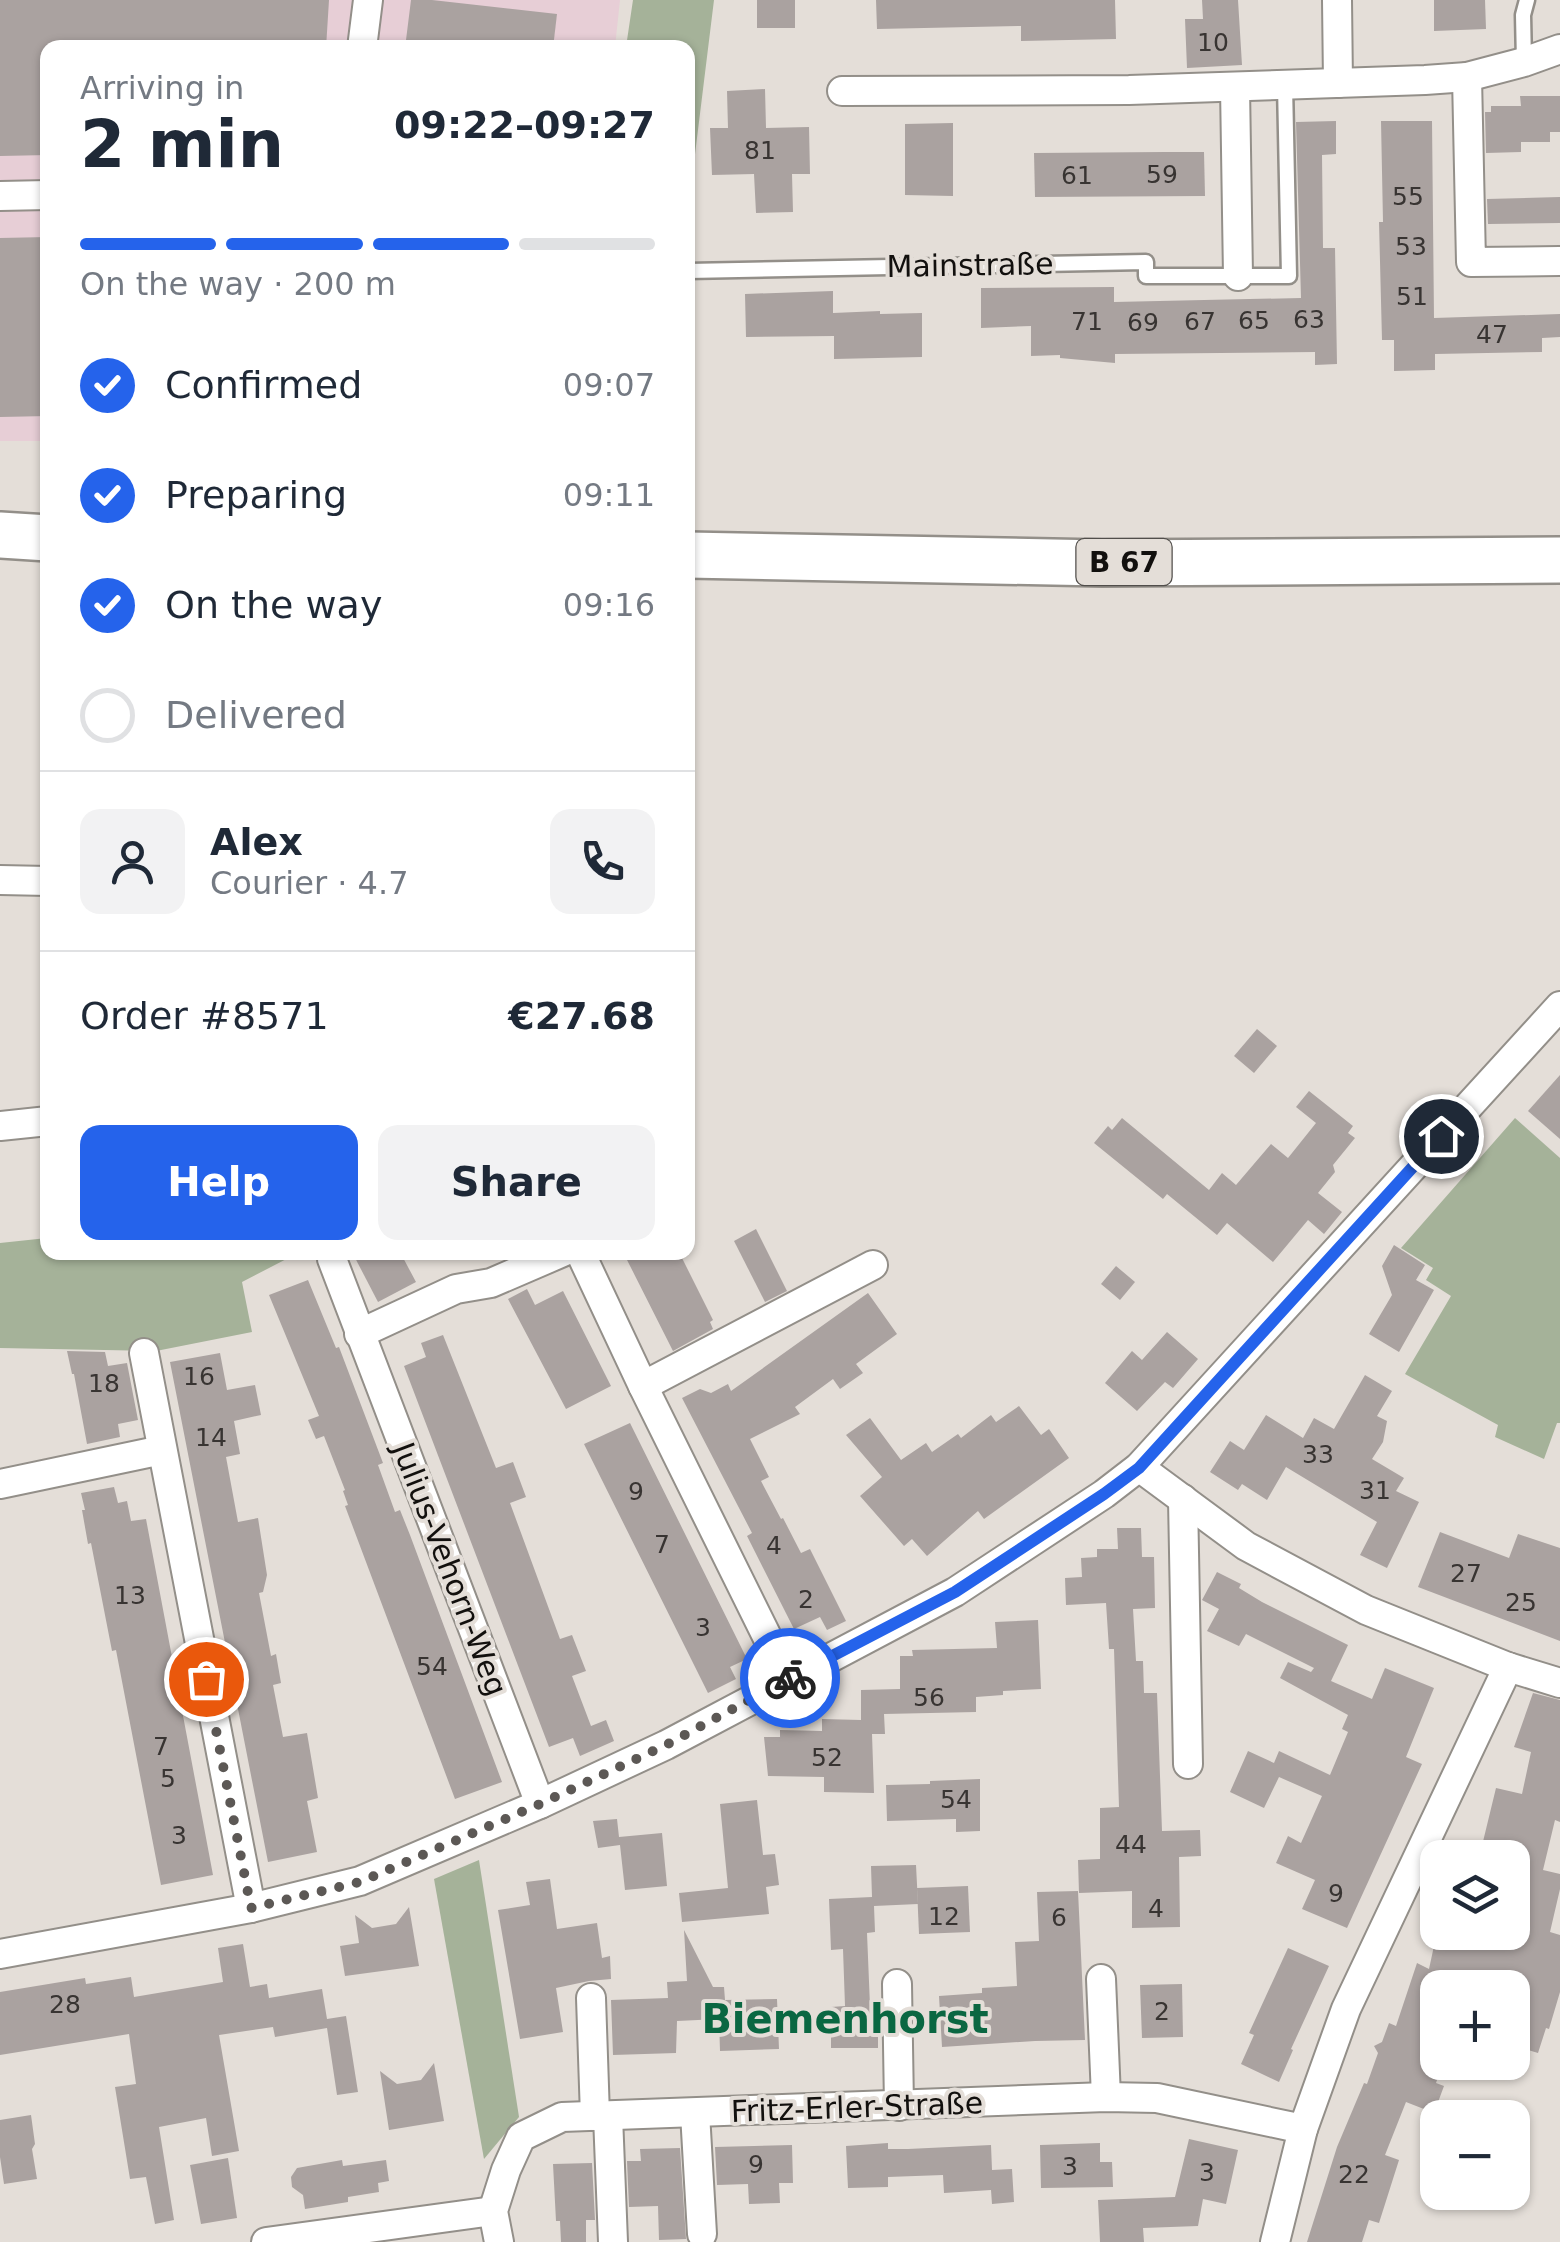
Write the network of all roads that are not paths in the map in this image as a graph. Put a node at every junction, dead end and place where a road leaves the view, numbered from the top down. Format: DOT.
graph roads {
  1 [pos="368,0"];
  2 [pos="1338,0"];
  3 [pos="1527,0"];
  4 [pos="363,40"];
  5 [pos="1560,50"];
  6 [pos="1524,62"];
  7 [pos="1467,77"];
  8 [pos="1338,83"];
  9 [pos="1284,85"];
  10 [pos="1236,87"];
  11 [pos="842,90"];
  12 [pos="40,195"];
  13 [pos="0,196"];
  14 [pos="1560,261"];
  15 [pos="695,271"];
  16 [pos="1238,276"];
  17 [pos="0,535"];
  18 [pos="40,538"];
  19 [pos="695,556"];
  20 [pos="1560,560"];
  21 [pos="0,561"];
  22 [pos="40,564"];
  23 [pos="695,580"];
  24 [pos="1560,583"];
  25 [pos="0,880"];
  26 [pos="40,881"];
  27 [pos="1560,1006"];
  28 [pos="40,1122"];
  29 [pos="0,1126"];
  30 [pos="332,1260"];
  31 [pos="545,1260"];
  32 [pos="584,1260"];
  33 [pos="873,1264"];
  34 [pos="360,1334"];
  35 [pos="144,1354"];
  36 [pos="643,1386"];
  37 [pos="162,1450"];
  38 [pos="1139,1468"];
  39 [pos="0,1484"];
  40 [pos="1182,1499"];
  41 [pos="1508,1667"];
  42 [pos="788,1679"];
  43 [pos="1560,1683"];
  44 [pos="1188,1764"];
  45 [pos="540,1804"];
  46 [pos="251,1908"];
  47 [pos="0,1954"];
  48 [pos="1102,1979"];
  49 [pos="897,1984"];
  50 [pos="591,1998"];
  51 [pos="1106,2097"];
  52 [pos="899,2106"];
  53 [pos="694,2113"];
  54 [pos="601,2116"];
  55 [pos="1304,2129"];
  56 [pos="494,2211"];
  57 [pos="702,2234"];
  58 [pos="266,2242"];
  59 [pos="499,2242"];
  60 [pos="613,2242"];
  61 [pos="1274,2242"];
  1 -- 4 [label="street"];
  2 -- 8 [label="street"];
  3 -- 6 [label="lane"];
  5 -- 6 [label="street"];
  6 -- 7 [label="street"];
  7 -- 8 [label="street"];
  7 -- 14 [label="street"];
  8 -- 9 [label="street"];
  9 -- 10 [label="street"];
  9 -- 16 [label="lane, Mainstraße"];
  10 -- 11 [label="street"];
  10 -- 16 [label="street"];
  12 -- 13 [label="street"];
  15 -- 16 [label="lane, Mainstraße"];
  17 -- 18 [label="highway"];
  19 -- 20 [label="highway, B 67"];
  21 -- 22 [label="highway"];
  23 -- 24 [label="highway, B 67"];
  25 -- 26 [label="street"];
  27 -- 38 [label="street"];
  28 -- 29 [label="street"];
  30 -- 34 [label="street, Julius-Vehorn-Weg"];
  31 -- 34 [label="street"];
  32 -- 36 [label="street"];
  33 -- 36 [label="street"];
  34 -- 45 [label="street, Julius-Vehorn-Weg"];
  35 -- 37 [label="street"];
  36 -- 42 [label="street"];
  37 -- 39 [label="street"];
  37 -- 46 [label="street"];
  38 -- 40 [label="street"];
  38 -- 42 [label="street"];
  40 -- 41 [label="street"];
  40 -- 44 [label="street"];
  41 -- 43 [label="street"];
  41 -- 55 [label="street"];
  42 -- 45 [label="street"];
  45 -- 46 [label="street"];
  46 -- 47 [label="street"];
  48 -- 51 [label="street"];
  49 -- 52 [label="street"];
  50 -- 54 [label="street"];
  51 -- 52 [label="street, Fritz-Erler-Straße"];
  51 -- 55 [label="street, Fritz-Erler-Straße"];
  52 -- 53 [label="street, Fritz-Erler-Straße"];
  53 -- 54 [label="street, Fritz-Erler-Straße"];
  53 -- 57 [label="street"];
  54 -- 56 [label="street, Fritz-Erler-Straße"];
  54 -- 60 [label="street"];
  55 -- 61 [label="street"];
  56 -- 58 [label="street"];
  56 -- 59 [label="street, Fritz-Erler-Straße"];
}
